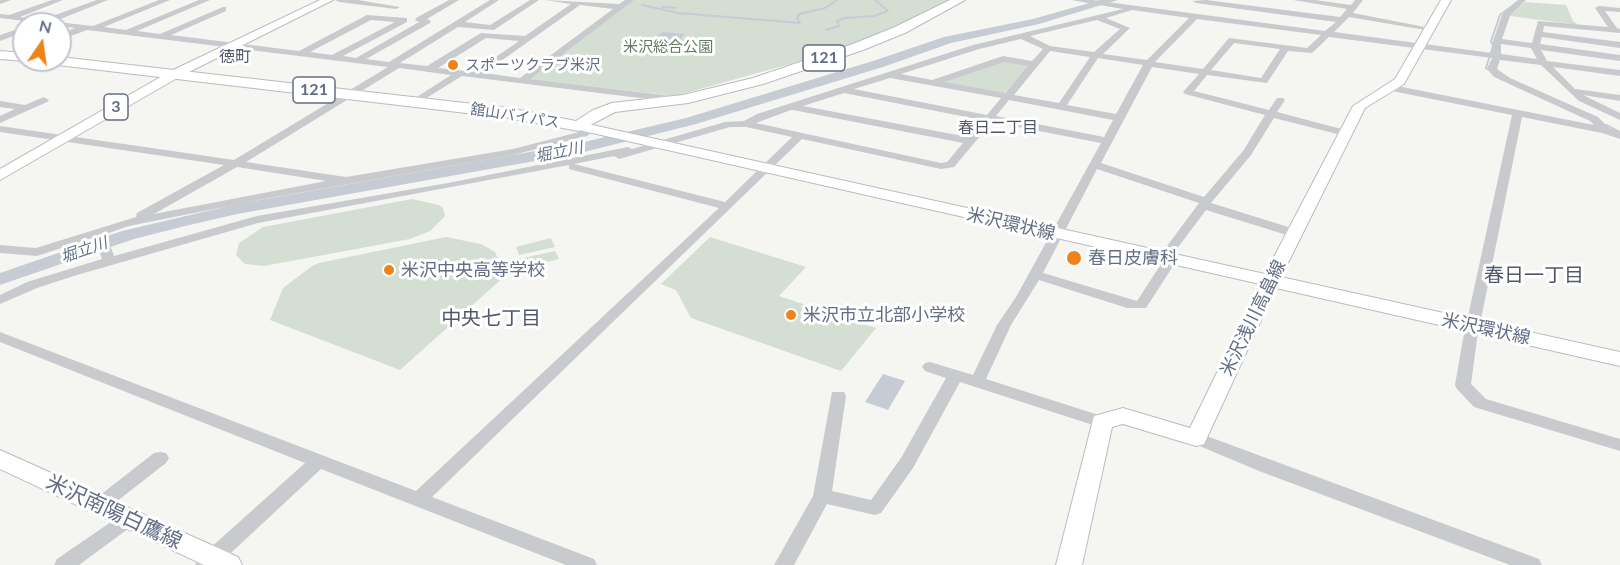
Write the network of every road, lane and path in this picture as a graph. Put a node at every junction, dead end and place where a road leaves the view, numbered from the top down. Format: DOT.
graph roads {
  1 [pos="7,0"];
  2 [pos="59,0"];
  3 [pos="104,0"];
  4 [pos="166,0"];
  5 [pos="206,0"];
  6 [pos="328,0"];
  7 [pos="339,0"];
  8 [pos="455,0"];
  9 [pos="495,0"];
  10 [pos="535,0"];
  11 [pos="549,0"];
  12 [pos="630,0"];
  13 [pos="960,0"];
  14 [pos="1077,0"];
  15 [pos="1297,0"];
  16 [pos="1359,0"];
  17 [pos="1446,0"];
  18 [pos="1522,0"];
  19 [pos="1196,1"];
  20 [pos="0,2"];
  21 [pos="598,2"];
  22 [pos="578,3"];
  23 [pos="1237,3"];
  24 [pos="396,7"];
  25 [pos="621,7"];
  26 [pos="1134,8"];
  27 [pos="223,9"];
  28 [pos="1620,10"];
  29 [pos="71,12"];
  30 [pos="1347,14"];
  31 [pos="1195,16"];
  32 [pos="5,17"];
  33 [pos="1100,18"];
  34 [pos="1229,21"];
  35 [pos="423,23"];
  36 [pos="72,25"];
  37 [pos="456,25"];
  38 [pos="90,27"];
  39 [pos="1431,29"];
  40 [pos="1617,31"];
  41 [pos="127,32"];
  42 [pos="72,33"];
  43 [pos="1327,34"];
  44 [pos="1538,34"];
  45 [pos="1020,35"];
  46 [pos="161,36"];
  47 [pos="528,39"];
  48 [pos="1497,41"];
  49 [pos="234,45"];
  50 [pos="1620,45"];
  51 [pos="1535,46"];
  52 [pos="1421,47"];
  53 [pos="1048,48"];
  54 [pos="1285,48"];
  55 [pos="301,53"];
  56 [pos="1096,55"];
  57 [pos="334,57"];
  58 [pos="1497,57"];
  59 [pos="1620,58"];
  60 [pos="357,60"];
  61 [pos="72,63"];
  62 [pos="1149,63"];
  63 [pos="1544,63"];
  64 [pos="395,64"];
  65 [pos="1034,64"];
  66 [pos="429,69"];
  67 [pos="1206,72"];
  68 [pos="460,73"];
  69 [pos="1620,73"];
  70 [pos="175,74"];
  71 [pos="477,74"];
  72 [pos="889,75"];
  73 [pos="523,80"];
  74 [pos="933,83"];
  75 [pos="1392,88"];
  76 [pos="842,90"];
  77 [pos="1572,91"];
  78 [pos="347,94"];
  79 [pos="1006,97"];
  80 [pos="1620,98"];
  81 [pos="44,100"];
  82 [pos="683,100"];
  83 [pos="1280,100"];
  84 [pos="415,102"];
  85 [pos="0,104"];
  86 [pos="791,106"];
  87 [pos="1061,107"];
  88 [pos="26,108"];
  89 [pos="1271,114"];
  90 [pos="1517,114"];
  91 [pos="1620,117"];
  92 [pos="990,118"];
  93 [pos="1121,118"];
  94 [pos="0,120"];
  95 [pos="746,124"];
  96 [pos="585,128"];
  97 [pos="0,129"];
  98 [pos="1605,130"];
  99 [pos="1346,133"];
  100 [pos="1620,136"];
  101 [pos="798,137"];
  102 [pos="62,138"];
  103 [pos="970,141"];
  104 [pos="1108,141"];
  105 [pos="653,143"];
  106 [pos="628,150"];
  107 [pos="236,163"];
  108 [pos="1095,165"];
  109 [pos="766,168"];
  110 [pos="0,175"];
  111 [pos="347,182"];
  112 [pos="1205,203"];
  113 [pos="727,206"];
  114 [pos="126,224"];
  115 [pos="100,232"];
  116 [pos="1294,233"];
  117 [pos="1056,234"];
  118 [pos="0,249"];
  119 [pos="108,258"];
  120 [pos="1169,260"];
  121 [pos="1035,275"];
  122 [pos="1270,281"];
  123 [pos="0,300"];
  124 [pos="1475,326"];
  125 [pos="0,337"];
  126 [pos="1620,359"];
  127 [pos="930,367"];
  128 [pos="955,376"];
  129 [pos="977,382"];
  130 [pos="838,396"];
  131 [pos="1102,422"];
  132 [pos="1196,438"];
  133 [pos="1620,445"];
  134 [pos="160,458"];
  135 [pos="0,459"];
  136 [pos="318,461"];
  137 [pos="822,496"];
  138 [pos="419,500"];
  139 [pos="101,504"];
  140 [pos="130,518"];
  141 [pos="216,563"];
  142 [pos="64,565"];
  143 [pos="587,565"];
  144 [pos="784,565"];
  145 [pos="1069,565"];
  146 [pos="1532,565"];
  1 -- 20 [label="street"];
  2 -- 32 [label="street"];
  3 -- 29 [label="street"];
  4 -- 38 [label="street"];
  5 -- 41 [label="street"];
  6 -- 49 [label="main road, 3"];
  7 -- 24 [label="street"];
  8 -- 35 [label="street"];
  9 -- 37 [label="street"];
  10 -- 37 [label="street"];
  11 -- 22 [label="street"];
  12 -- 25 [label="street"];
  13 -- 82 [label="highway, 舘山バイパス / 121"];
  14 -- 26 [label="street"];
  15 -- 30 [label="street"];
  16 -- 30 [label="street"];
  17 -- 39 [label="main road, 米沢浅川高畠線"];
  18 -- 48 [label="street"];
  19 -- 23 [label="street"];
  21 -- 22 [label="street"];
  21 -- 25 [label="street"];
  22 -- 47 [label="street"];
  23 -- 30 [label="street"];
  23 -- 34 [label="street"];
  25 -- 73 [label="street"];
  26 -- 31 [label="street"];
  26 -- 33 [label="street"];
  27 -- 46 [label="street"];
  28 -- 40 [label="street"];
  30 -- 39 [label="street"];
  30 -- 43 [label="street"];
  31 -- 34 [label="street"];
  31 -- 62 [label="street"];
  33 -- 45 [label="street"];
  33 -- 56 [label="street"];
  34 -- 43 [label="street"];
  35 -- 37 [label="street"];
  35 -- 60 [label="street"];
  36 -- 38 [label="street"];
  37 -- 64 [label="street"];
  38 -- 41 [label="street"];
  38 -- 42 [label="street"];
  39 -- 52 [label="main road, 米沢浅川高畠線"];
  40 -- 44 [label="street"];
  41 -- 46 [label="street"];
  43 -- 52 [label="street"];
  43 -- 54 [label="street"];
  44 -- 50 [label="street"];
  44 -- 51 [label="street"];
  45 -- 53 [label="street"];
  45 -- 72 [label="street"];
  46 -- 49 [label="street"];
  47 -- 66 [label="street"];
  47 -- 71 [label="street"];
  48 -- 51 [label="street"];
  48 -- 58 [label="street"];
  49 -- 55 [label="street"];
  49 -- 70 [label="main road, 3"];
  51 -- 59 [label="street"];
  51 -- 63 [label="street"];
  52 -- 58 [label="street"];
  52 -- 75 [label="main road, 米沢浅川高畠線"];
  53 -- 56 [label="street"];
  53 -- 65 [label="street"];
  54 -- 67 [label="street"];
  54 -- 67 [label="street"];
  55 -- 57 [label="street"];
  55 -- 57 [label="street"];
  56 -- 62 [label="street"];
  56 -- 87 [label="street"];
  57 -- 60 [label="street"];
  58 -- 63 [label="street"];
  58 -- 98 [label="street"];
  60 -- 64 [label="street"];
  61 -- 70 [label="highway, 舘山バイパス / 121"];
  62 -- 67 [label="street"];
  62 -- 93 [label="street"];
  63 -- 69 [label="street"];
  63 -- 77 [label="street"];
  64 -- 66 [label="street"];
  64 -- 78 [label="street"];
  65 -- 74 [label="street"];
  65 -- 79 [label="street"];
  66 -- 68 [label="street"];
  67 -- 89 [label="street"];
  68 -- 71 [label="street"];
  68 -- 84 [label="street"];
  70 -- 78 [label="highway, 舘山バイパス / 121"];
  70 -- 102 [label="main road, 3"];
  71 -- 73 [label="street"];
  72 -- 74 [label="street"];
  72 -- 76 [label="street"];
  73 -- 82 [label="street"];
  74 -- 79 [label="street"];
  75 -- 90 [label="street"];
  75 -- 99 [label="main road, 米沢浅川高畠線"];
  76 -- 86 [label="street"];
  76 -- 92 [label="street"];
  77 -- 80 [label="street"];
  77 -- 91 [label="street"];
  78 -- 84 [label="highway, 舘山バイパス / 121"];
  78 -- 107 [label="street"];
  79 -- 87 [label="street"];
  79 -- 92 [label="street"];
  81 -- 88 [label="street"];
  82 -- 96 [label="highway, 舘山バイパス / 121"];
  83 -- 89 [label="street"];
  84 -- 96 [label="highway, 舘山バイパス / 121"];
  85 -- 88 [label="street"];
  86 -- 95 [label="street"];
  86 -- 103 [label="street"];
  87 -- 93 [label="street"];
  88 -- 94 [label="street"];
  89 -- 99 [label="street"];
  89 -- 112 [label="street"];
  90 -- 98 [label="street"];
  90 -- 124 [label="street"];
  92 -- 103 [label="street"];
  92 -- 104 [label="street"];
  93 -- 104 [label="street"];
  95 -- 101 [label="street"];
  95 -- 105 [label="street"];
  96 -- 105 [label="main road, 米沢環状線"];
  96 -- 111 [label="street"];
  97 -- 102 [label="street"];
  98 -- 100 [label="street"];
  99 -- 116 [label="main road, 米沢浅川高畠線"];
  101 -- 103 [label="street"];
  101 -- 109 [label="street"];
  102 -- 107 [label="street"];
  102 -- 110 [label="main road, 3"];
  104 -- 108 [label="street"];
  105 -- 109 [label="main road, 米沢環状線"];
  105 -- 113 [label="street"];
  106 -- 119 [label="street"];
  107 -- 111 [label="street"];
  107 -- 114 [label="street"];
  108 -- 112 [label="street"];
  108 -- 117 [label="street"];
  109 -- 113 [label="street"];
  109 -- 117 [label="main road, 米沢環状線"];
  111 -- 114 [label="street"];
  112 -- 116 [label="street"];
  112 -- 120 [label="street"];
  113 -- 138 [label="street"];
  114 -- 115 [label="street"];
  115 -- 118 [label="street"];
  115 -- 119 [label="street"];
  116 -- 122 [label="main road, 米沢浅川高畠線"];
  117 -- 120 [label="main road, 米沢環状線"];
  117 -- 121 [label="street"];
  119 -- 123 [label="street"];
  120 -- 121 [label="street"];
  120 -- 122 [label="main road, 米沢環状線"];
  121 -- 129 [label="street"];
  122 -- 124 [label="main road, 米沢環状線"];
  122 -- 132 [label="main road, 米沢浅川高畠線"];
  124 -- 126 [label="main road, 米沢環状線"];
  124 -- 133 [label="street"];
  125 -- 136 [label="street"];
  127 -- 128 [label="street"];
  128 -- 129 [label="street"];
  128 -- 137 [label="street"];
  129 -- 131 [label="street"];
  130 -- 137 [label="street"];
  131 -- 132 [label="main road"];
  131 -- 145 [label="main road"];
  132 -- 146 [label="street"];
  134 -- 139 [label="street"];
  135 -- 139 [label="main road, 米沢南陽白鷹線"];
  136 -- 138 [label="street"];
  136 -- 141 [label="street"];
  137 -- 144 [label="street"];
  138 -- 143 [label="street"];
  139 -- 140 [label="main road, 米沢南陽白鷹線"];
  140 -- 141 [label="main road, 米沢南陽白鷹線"];
  140 -- 142 [label="street"];
}
